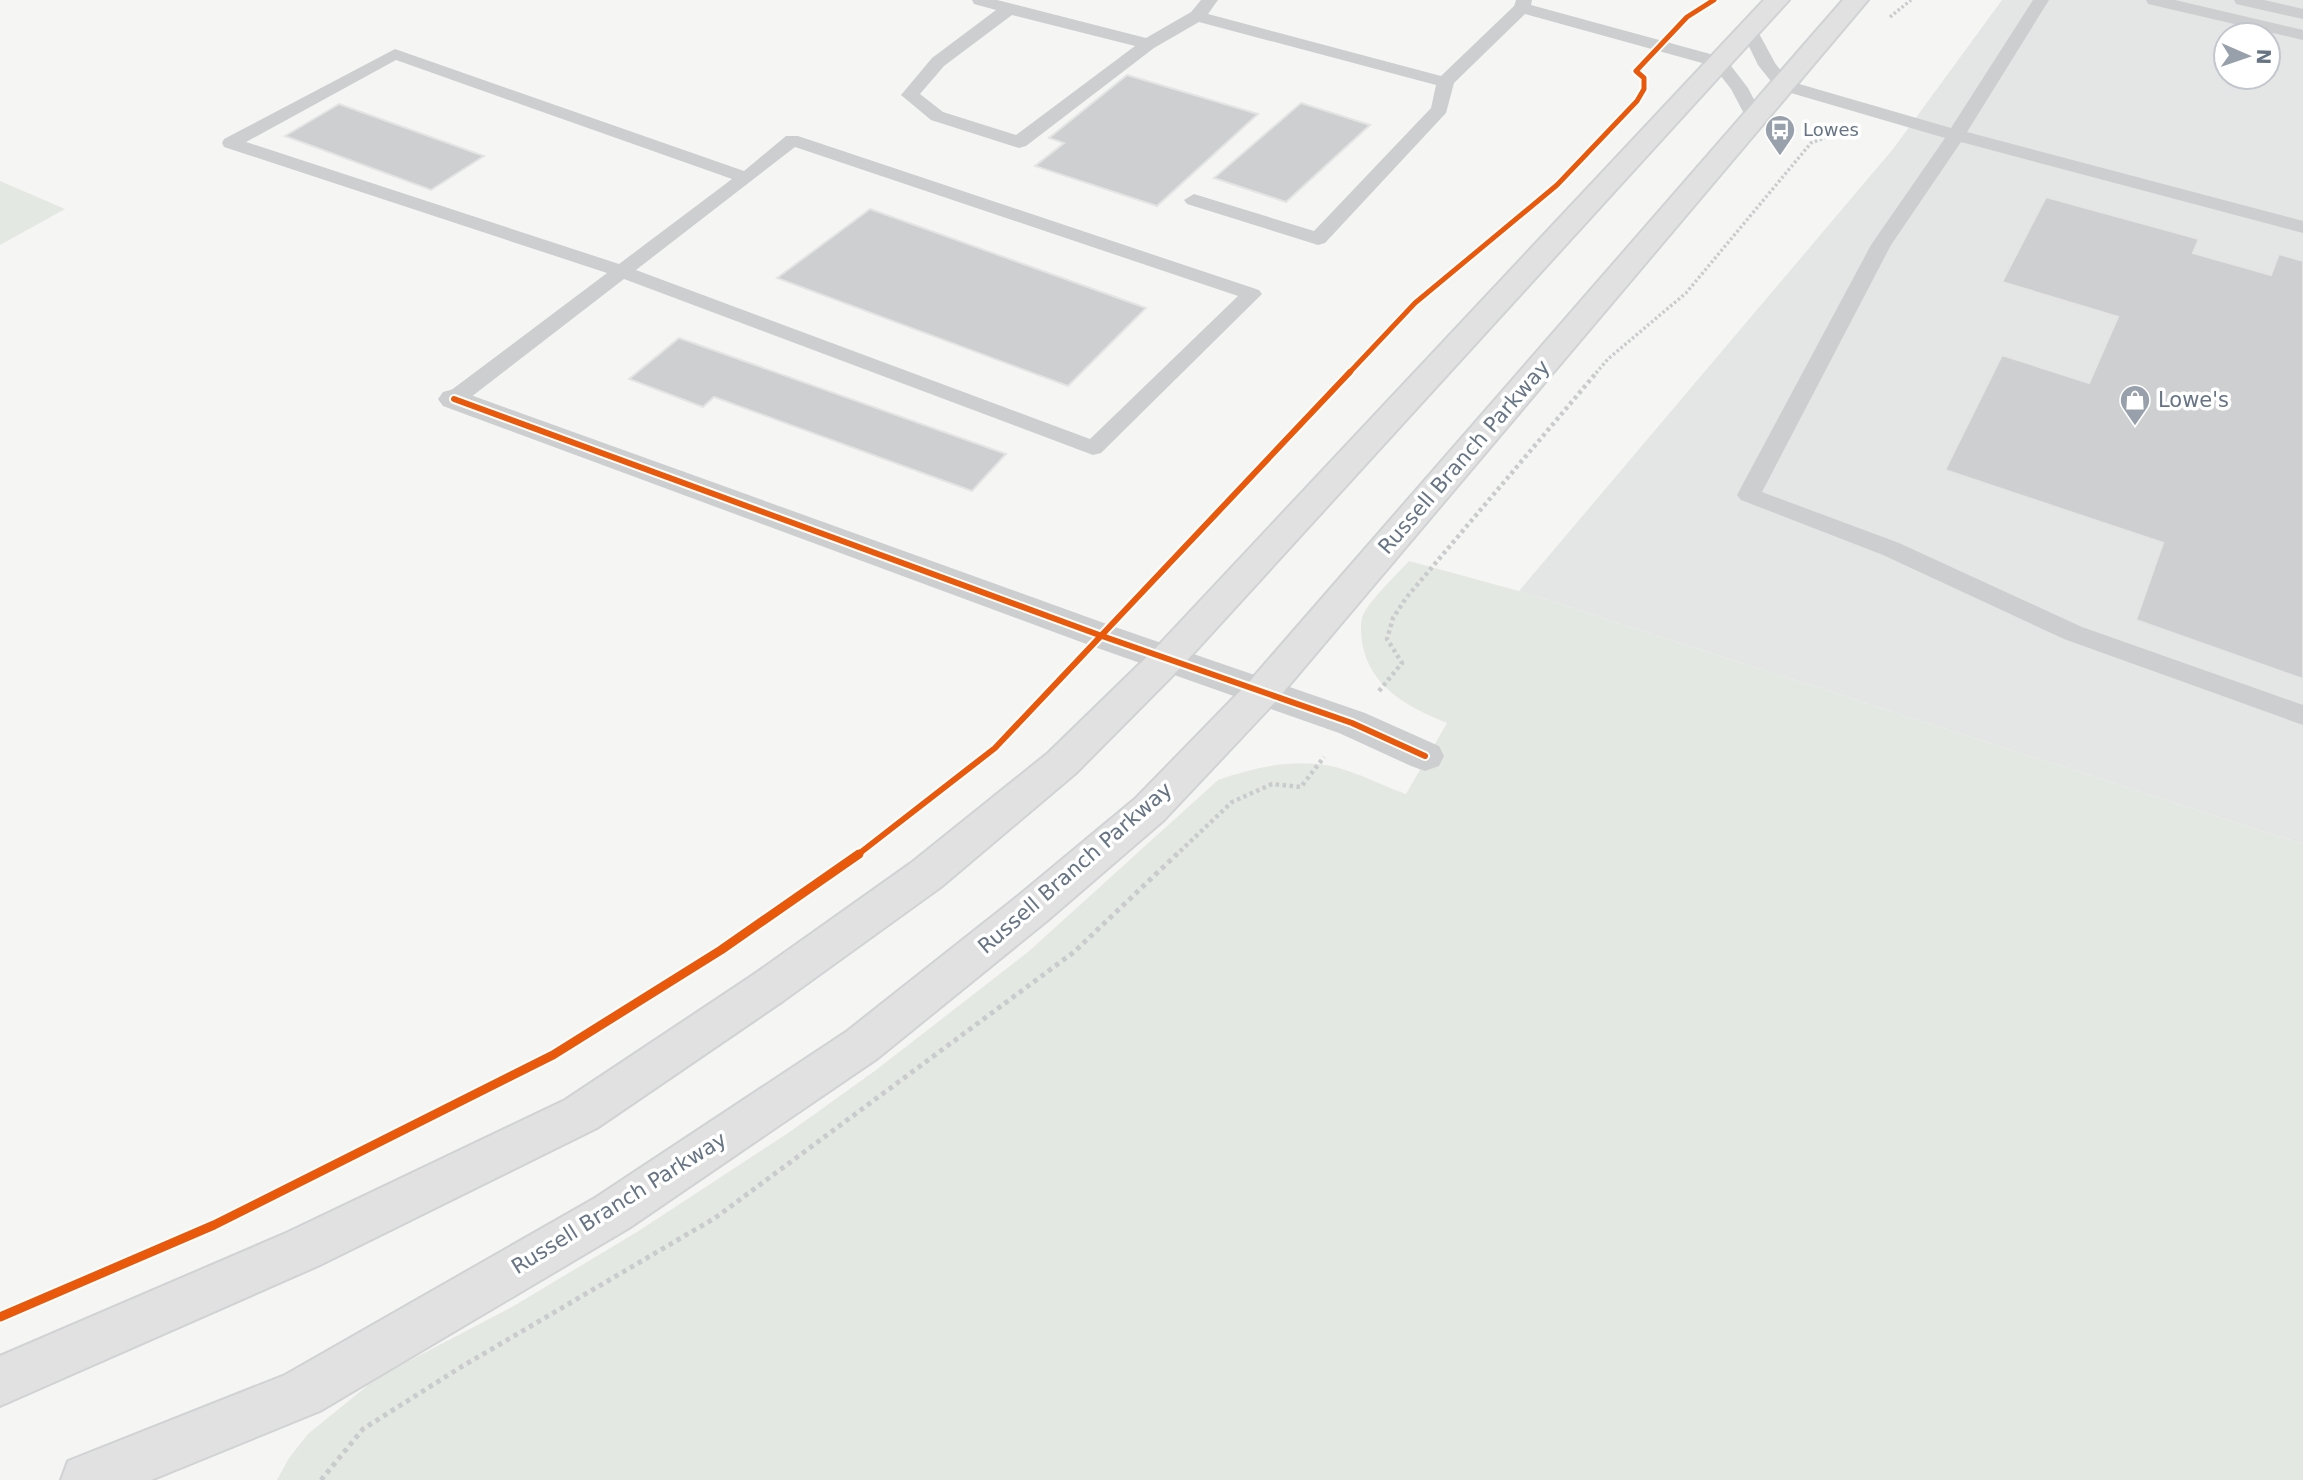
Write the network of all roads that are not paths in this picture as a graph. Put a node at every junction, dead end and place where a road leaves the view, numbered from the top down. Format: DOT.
graph roads {
  1 [pos="980,0"];
  2 [pos="1210,0"];
  3 [pos="1777,0"];
  4 [pos="1856,0"];
  5 [pos="2040,0"];
  6 [pos="2154,0"];
  7 [pos="2242,0"];
  8 [pos="1523,4"];
  9 [pos="1009,9"];
  10 [pos="2303,14"];
  11 [pos="1197,16"];
  12 [pos="1749,30"];
  13 [pos="2303,35"];
  14 [pos="1148,44"];
  15 [pos="1719,62"];
  16 [pos="1445,82"];
  17 [pos="1783,85"];
  18 [pos="1755,118"];
  19 [pos="1956,135"];
  20 [pos="744,177"];
  21 [pos="1194,200"];
  22 [pos="2303,227"];
  23 [pos="621,271"];
  24 [pos="454,399"];
  25 [pos="1168,658"];
  26 [pos="1262,692"];
  27 [pos="2303,715"];
  28 [pos="1425,756"];
  29 [pos="0,1381"];
  30 [pos="112,1475"];
  1 -- 9 [label="lane"];
  2 -- 11 [label="lane"];
  3 -- 12 [label="main road"];
  4 -- 17 [label="main road, Russell Branch Parkway"];
  5 -- 19 [label="lane"];
  6 -- 13 [label="lane"];
  7 -- 10 [label="lane"];
  8 -- 15 [label="lane"];
  8 -- 16 [label="lane"];
  9 -- 14 [label="lane"];
  9 -- 14 [label="lane"];
  11 -- 14 [label="lane"];
  11 -- 16 [label="lane"];
  12 -- 15 [label="main road"];
  12 -- 17 [label="lane"];
  15 -- 18 [label="lane"];
  15 -- 25 [label="main road"];
  16 -- 21 [label="lane"];
  17 -- 18 [label="main road, Russell Branch Parkway"];
  17 -- 19 [label="lane"];
  18 -- 26 [label="main road, Russell Branch Parkway"];
  19 -- 22 [label="lane"];
  19 -- 27 [label="lane"];
  20 -- 23 [label="lane"];
  20 -- 23 [label="lane"];
  20 -- 23 [label="lane"];
  23 -- 24 [label="lane"];
  24 -- 25 [label="street"];
  25 -- 26 [label="street"];
  25 -- 29 [label="main road"];
  26 -- 28 [label="street"];
  26 -- 30 [label="main road, Russell Branch Parkway"];
}
